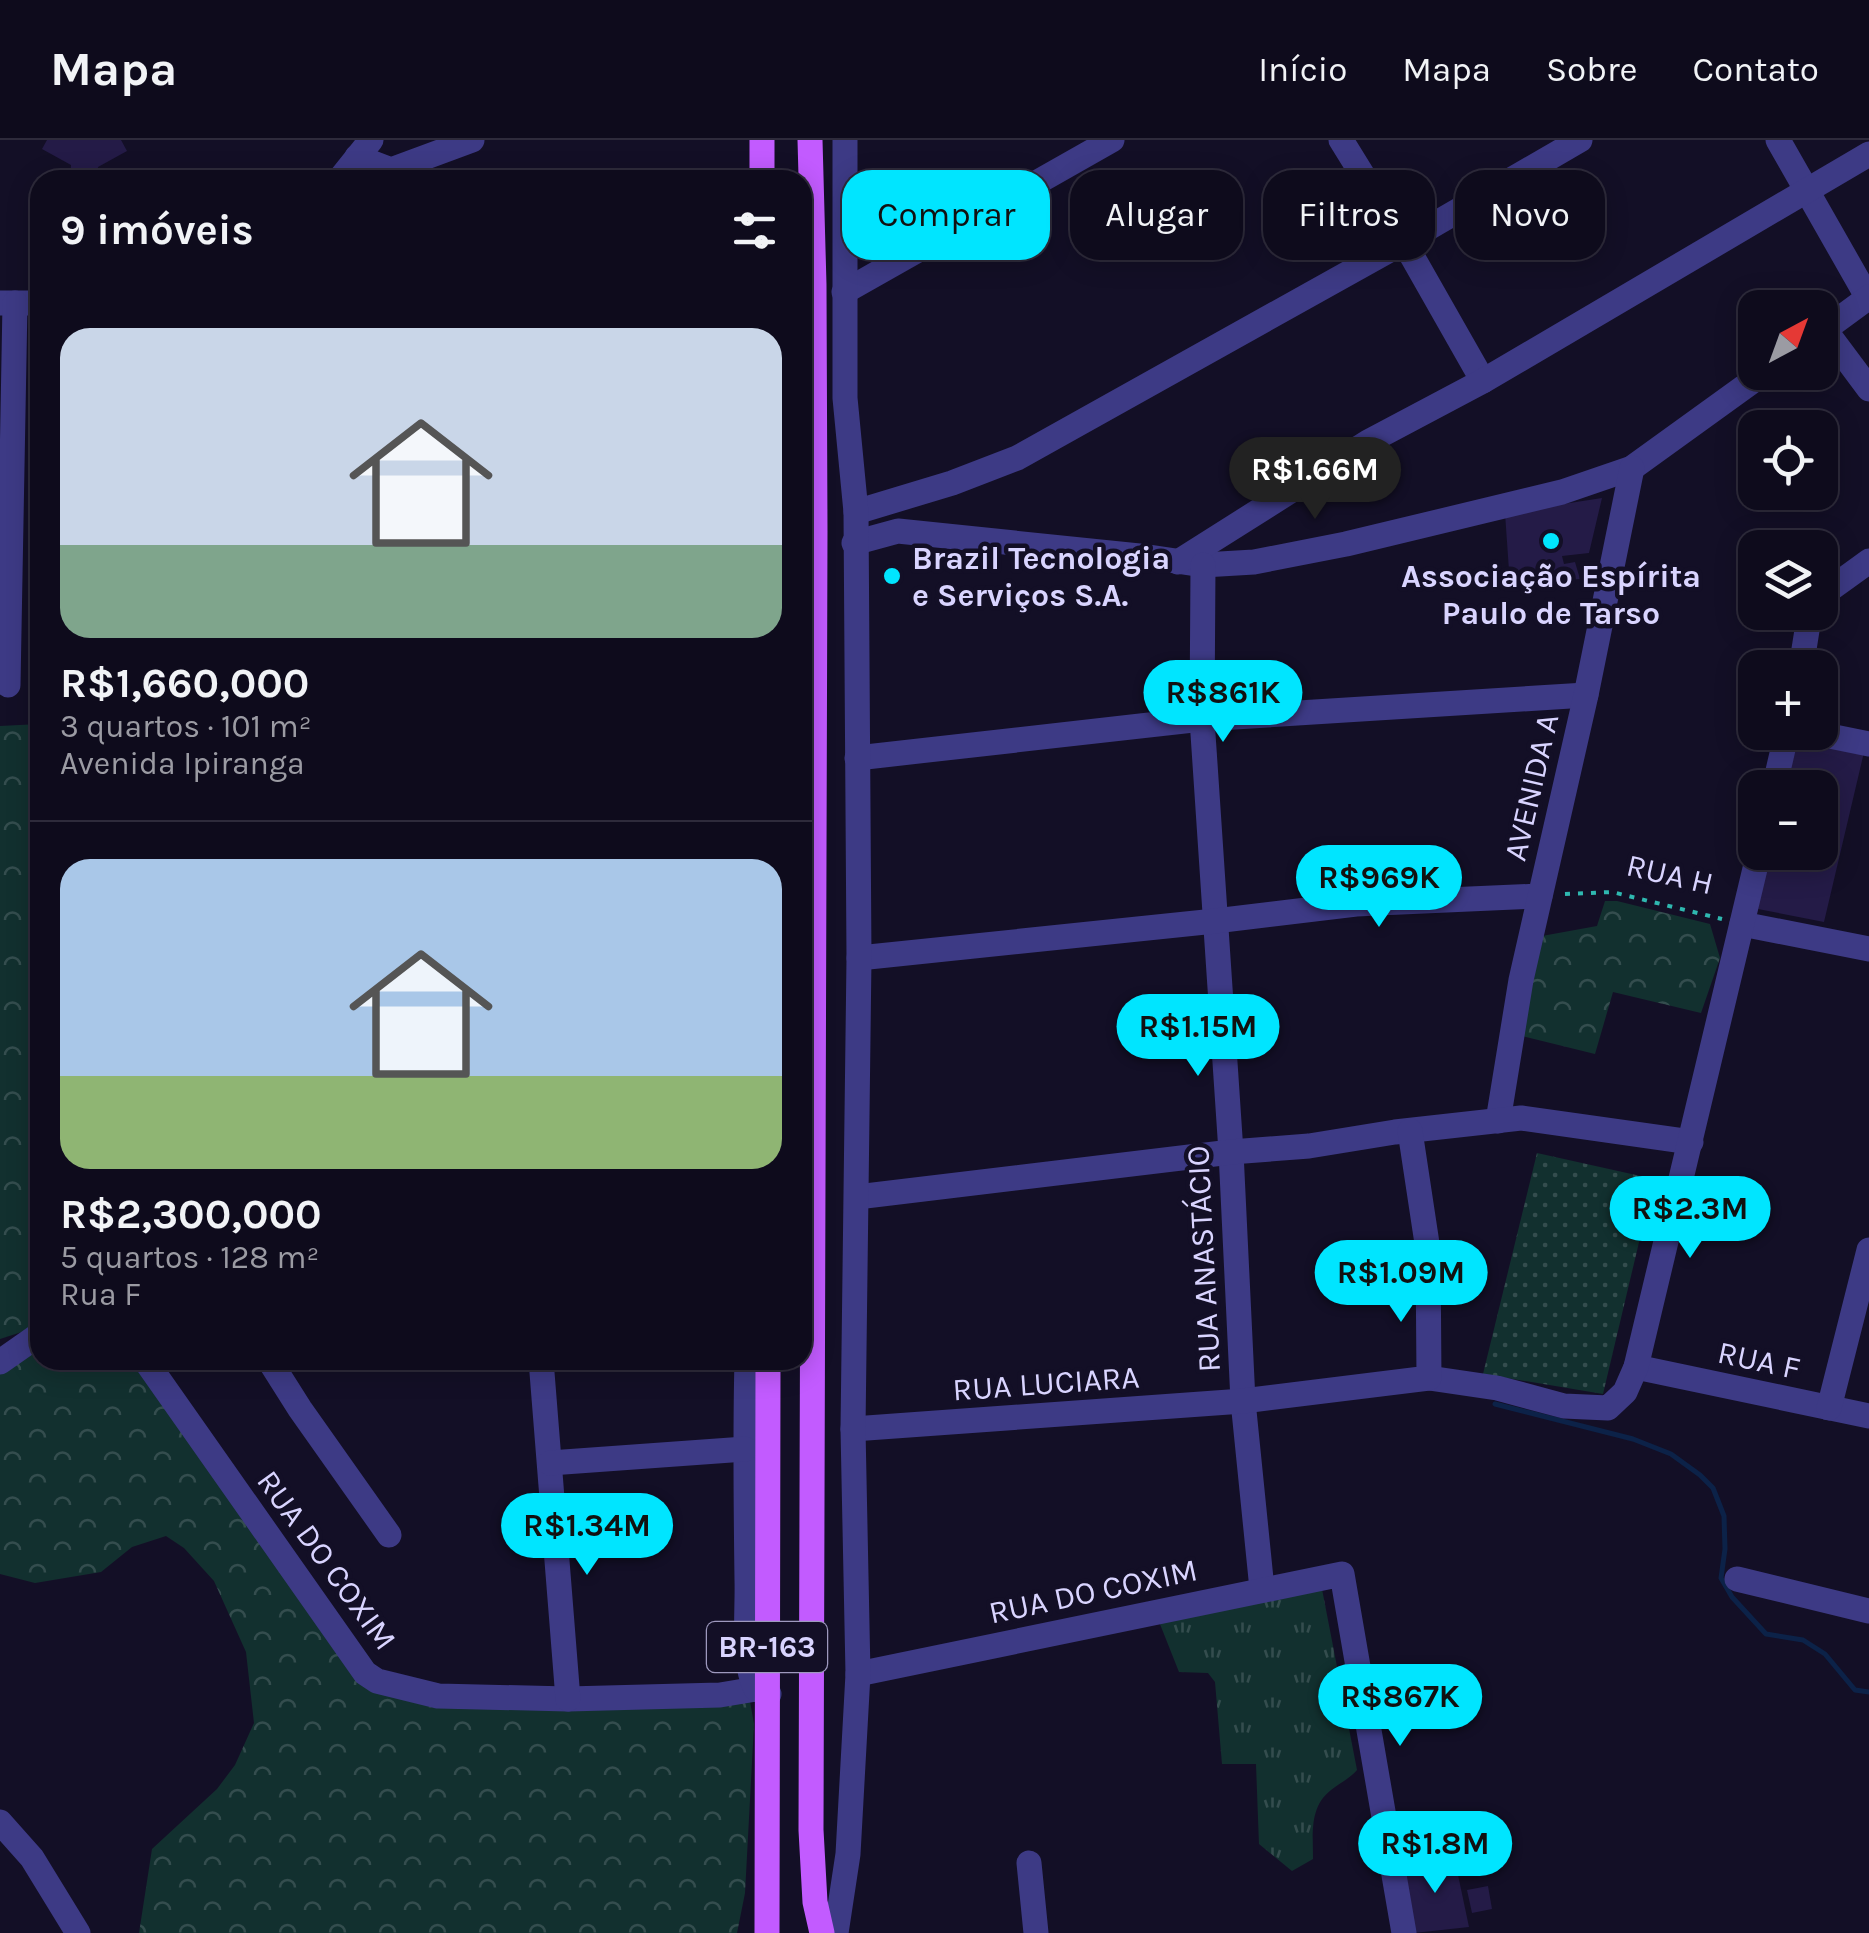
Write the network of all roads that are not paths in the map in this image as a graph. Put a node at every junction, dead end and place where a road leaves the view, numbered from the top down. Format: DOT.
graph roads {
  1 [pos="472,140"];
  2 [pos="762,140"];
  3 [pos="810,140"];
  4 [pos="845,140"];
  5 [pos="1112,140"];
  6 [pos="1341,140"];
  7 [pos="1580,140"];
  8 [pos="1778,140"];
  9 [pos="364,149"];
  10 [pos="1869,154"];
  11 [pos="347,170"];
  12 [pos="387,170"];
  13 [pos="403,170"];
  14 [pos="762,170"];
  15 [pos="811,170"];
  16 [pos="1360,170"];
  17 [pos="1808,190"];
  18 [pos="812,212"];
  19 [pos="1435,224"];
  20 [pos="1372,260"];
  21 [pos="1414,260"];
  22 [pos="844,292"];
  23 [pos="1869,297"];
  24 [pos="18,303"];
  25 [pos="1838,320"];
  26 [pos="1838,351"];
  27 [pos="1483,381"];
  28 [pos="1869,389"];
  29 [pos="1740,390"];
  30 [pos="1632,468"];
  31 [pos="856,512"];
  32 [pos="854,543"];
  33 [pos="1869,561"];
  34 [pos="1191,563"];
  35 [pos="1838,583"];
  36 [pos="5,635"];
  37 [pos="8,685"];
  38 [pos="1586,694"];
  39 [pos="1202,719"];
  40 [pos="1838,738"];
  41 [pos="1869,744"];
  42 [pos="857,758"];
  43 [pos="1755,870"];
  44 [pos="1540,896"];
  45 [pos="1215,921"];
  46 [pos="1742,924"];
  47 [pos="1869,949"];
  48 [pos="859,958"];
  49 [pos="1498,1121"];
  50 [pos="1410,1130"];
  51 [pos="1691,1142"];
  52 [pos="1231,1152"];
  53 [pos="857,1197"];
  54 [pos="1869,1250"];
  55 [pos="30,1338"];
  56 [pos="30,1341"];
  57 [pos="0,1347"];
  58 [pos="0,1362"];
  59 [pos="1636,1367"];
  60 [pos="152,1370"];
  61 [pos="275,1370"];
  62 [pos="542,1370"];
  63 [pos="747,1370"];
  64 [pos="768,1370"];
  65 [pos="1429,1378"];
  66 [pos="1243,1401"];
  67 [pos="1829,1408"];
  68 [pos="1869,1416"];
  69 [pos="854,1429"];
  70 [pos="744,1449"];
  71 [pos="550,1462"];
  72 [pos="389,1535"];
  73 [pos="1738,1579"];
  74 [pos="1262,1589"];
  75 [pos="1869,1611"];
  76 [pos="858,1674"];
  77 [pos="762,1691"];
  78 [pos="568,1698"];
  79 [pos="0,1822"];
  80 [pos="1028,1864"];
  81 [pos="78,1933"];
  82 [pos="768,1933"];
  83 [pos="822,1933"];
  84 [pos="836,1933"];
  85 [pos="1036,1933"];
  86 [pos="1404,1933"];
  1 -- 13 [label="street"];
  2 -- 14 [label="main road"];
  3 -- 15 [label="main road, BR-163"];
  4 -- 22 [label="street"];
  5 -- 22 [label="street"];
  6 -- 16 [label="street"];
  7 -- 19 [label="street"];
  8 -- 17 [label="street"];
  9 -- 11 [label="street"];
  9 -- 12 [label="street"];
  10 -- 17 [label="street"];
  17 -- 23 [label="street"];
  17 -- 27 [label="street"];
  18 -- 83 [label="main road, BR-163"];
  20 -- 31 [label="street"];
  21 -- 27 [label="street"];
  22 -- 31 [label="street"];
  23 -- 25 [label="street"];
  24 -- 36 [label="street"];
  26 -- 28 [label="street"];
  27 -- 34 [label="street"];
  29 -- 30 [label="street"];
  30 -- 34 [label="street"];
  30 -- 38 [label="street, AVENIDA A"];
  31 -- 32 [label="street"];
  32 -- 34 [label="street"];
  32 -- 42 [label="street"];
  33 -- 35 [label="street"];
  34 -- 39 [label="street, RUA ANASTÁCIO"];
  36 -- 37 [label="street"];
  38 -- 39 [label="street"];
  38 -- 44 [label="street, AVENIDA A"];
  39 -- 42 [label="street"];
  39 -- 45 [label="street, RUA ANASTÁCIO"];
  40 -- 41 [label="street"];
  42 -- 48 [label="street"];
  43 -- 46 [label="street"];
  44 -- 45 [label="street"];
  44 -- 49 [label="street, AVENIDA A"];
  45 -- 48 [label="street"];
  45 -- 52 [label="street, RUA ANASTÁCIO"];
  46 -- 47 [label="street, RUA H"];
  46 -- 51 [label="street"];
  48 -- 53 [label="street"];
  49 -- 50 [label="street"];
  49 -- 51 [label="street"];
  50 -- 52 [label="street"];
  50 -- 65 [label="street"];
  51 -- 59 [label="street"];
  52 -- 53 [label="street"];
  52 -- 66 [label="street, RUA ANASTÁCIO"];
  53 -- 69 [label="street"];
  54 -- 67 [label="street"];
  55 -- 57 [label="street"];
  56 -- 58 [label="street"];
  59 -- 65 [label="street, RUA LUCIARA"];
  59 -- 67 [label="street, RUA F"];
  60 -- 78 [label="street, RUA DO COXIM"];
  61 -- 72 [label="street"];
  62 -- 71 [label="street"];
  63 -- 70 [label="street"];
  64 -- 77 [label="main road, BR-163"];
  65 -- 66 [label="street, RUA LUCIARA"];
  66 -- 69 [label="street, RUA LUCIARA"];
  66 -- 74 [label="street, RUA ANASTÁCIO"];
  67 -- 68 [label="street, RUA F"];
  69 -- 76 [label="street"];
  70 -- 71 [label="street"];
  70 -- 77 [label="street"];
  71 -- 78 [label="street"];
  73 -- 75 [label="street"];
  74 -- 76 [label="street, RUA DO COXIM"];
  74 -- 86 [label="street, RUA DO COXIM"];
  76 -- 84 [label="street"];
  77 -- 78 [label="street, RUA DO COXIM"];
  77 -- 82 [label="main road, BR-163"];
  79 -- 81 [label="street"];
  80 -- 85 [label="street"];
}
